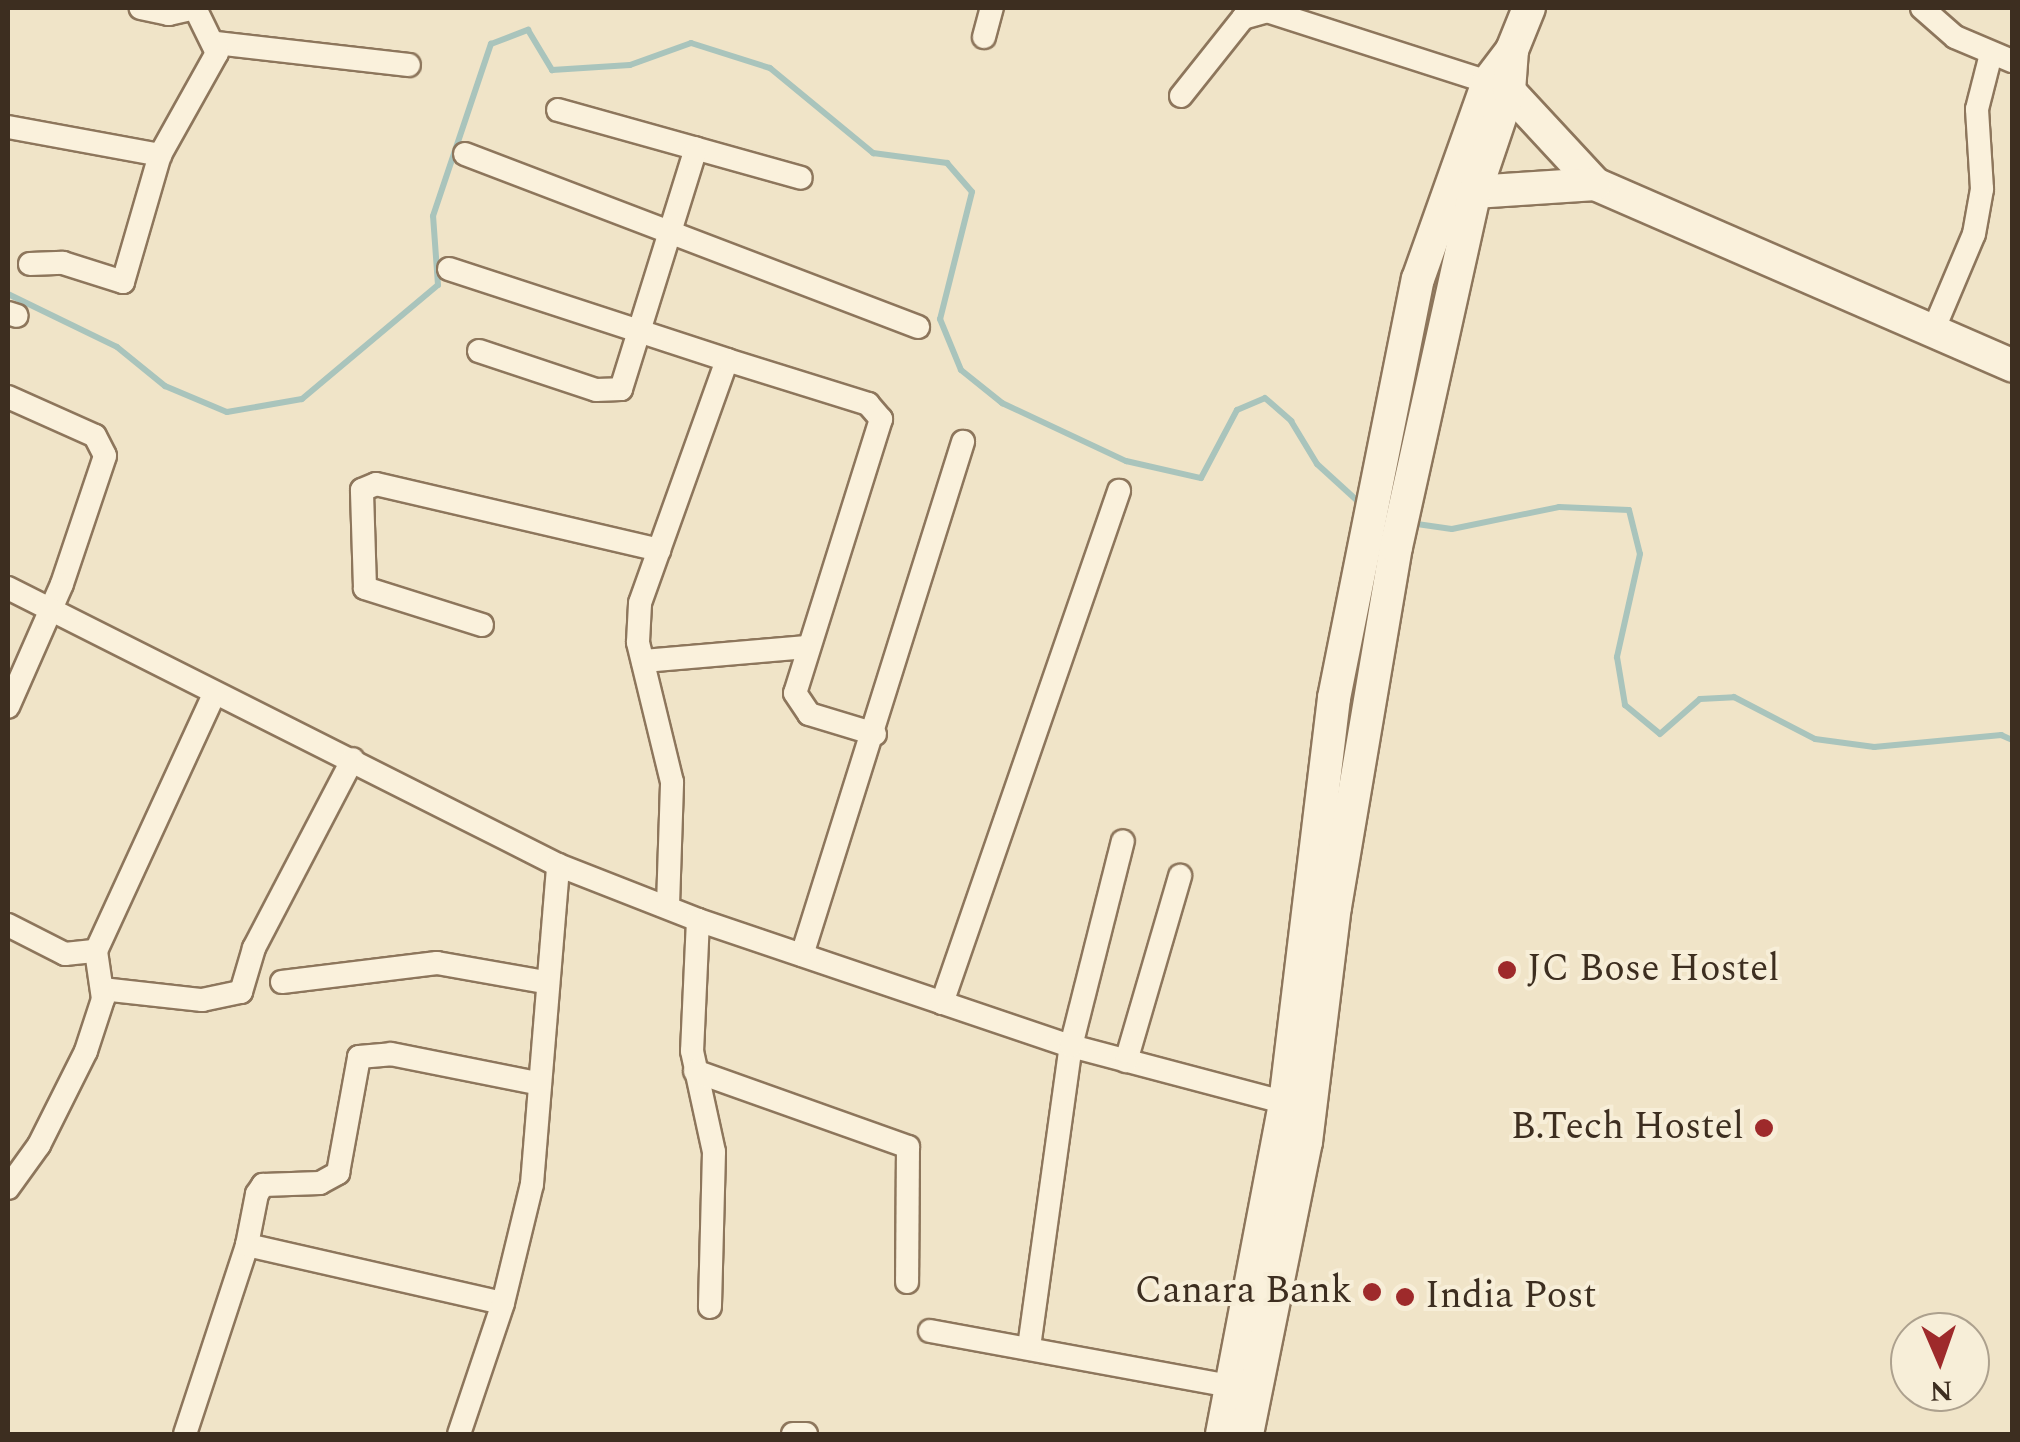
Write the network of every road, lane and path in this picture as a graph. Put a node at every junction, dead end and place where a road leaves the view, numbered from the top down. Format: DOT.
graph roads {
  1 [pos="141,8"];
  2 [pos="992,8"];
  3 [pos="1529,8"];
  4 [pos="1922,8"];
  5 [pos="984,37"];
  6 [pos="216,43"];
  7 [pos="2002,57"];
  8 [pos="408,65"];
  9 [pos="1499,86"];
  10 [pos="1181,96"];
  11 [pos="558,110"];
  12 [pos="8,127"];
  13 [pos="696,148"];
  14 [pos="465,154"];
  15 [pos="160,155"];
  16 [pos="801,178"];
  17 [pos="1595,184"];
  18 [pos="1462,188"];
  19 [pos="672,230"];
  20 [pos="30,264"];
  21 [pos="449,270"];
  22 [pos="918,327"];
  23 [pos="1933,331"];
  24 [pos="642,332"];
  25 [pos="479,351"];
  26 [pos="726,360"];
  27 [pos="2012,364"];
  28 [pos="8,397"];
  29 [pos="963,442"];
  30 [pos="1118,491"];
  31 [pos="659,550"];
  32 [pos="8,588"];
  33 [pos="50,608"];
  34 [pos="482,625"];
  35 [pos="807,647"];
  36 [pos="642,661"];
  37 [pos="214,694"];
  38 [pos="8,707"];
  39 [pos="875,734"];
  40 [pos="353,759"];
  41 [pos="1123,841"];
  42 [pos="558,865"];
  43 [pos="1180,876"];
  44 [pos="668,906"];
  45 [pos="698,920"];
  46 [pos="8,925"];
  47 [pos="96,951"];
  48 [pos="802,955"];
  49 [pos="282,982"];
  50 [pos="545,982"];
  51 [pos="102,988"];
  52 [pos="942,1002"];
  53 [pos="1071,1046"];
  54 [pos="1126,1061"];
  55 [pos="694,1071"];
  56 [pos="536,1083"];
  57 [pos="1298,1106"];
  58 [pos="8,1188"];
  59 [pos="247,1244"];
  60 [pos="908,1282"];
  61 [pos="502,1303"];
  62 [pos="710,1306"];
  63 [pos="930,1331"];
  64 [pos="1029,1347"];
  65 [pos="1230,1386"];
  66 [pos="185,1434"];
  67 [pos="459,1434"];
  68 [pos="793,1434"];
  69 [pos="806,1434"];
  70 [pos="1222,1434"];
  71 [pos="1246,1434"];
  1 -- 6 [label="street"];
  2 -- 5 [label="street"];
  3 -- 9 [label="main road"];
  4 -- 7 [label="street"];
  6 -- 8 [label="street"];
  6 -- 15 [label="street"];
  7 -- 23 [label="street"];
  9 -- 10 [label="street"];
  9 -- 17 [label="main road"];
  9 -- 18 [label="main road"];
  11 -- 13 [label="street"];
  12 -- 15 [label="street"];
  13 -- 16 [label="street"];
  13 -- 19 [label="street"];
  14 -- 19 [label="street"];
  15 -- 20 [label="street"];
  17 -- 18 [label="main road"];
  17 -- 23 [label="main road"];
  18 -- 57 [label="main road"];
  18 -- 57 [label="main road"];
  19 -- 22 [label="street"];
  19 -- 24 [label="street"];
  21 -- 24 [label="street"];
  23 -- 27 [label="main road"];
  24 -- 25 [label="street"];
  24 -- 26 [label="street"];
  26 -- 31 [label="street"];
  26 -- 35 [label="street"];
  28 -- 33 [label="street"];
  29 -- 39 [label="street"];
  30 -- 52 [label="street"];
  31 -- 34 [label="street"];
  31 -- 36 [label="street"];
  32 -- 33 [label="street"];
  33 -- 37 [label="street"];
  33 -- 38 [label="street"];
  35 -- 36 [label="street"];
  35 -- 39 [label="street"];
  36 -- 44 [label="street"];
  37 -- 40 [label="street"];
  37 -- 47 [label="street"];
  39 -- 48 [label="street"];
  40 -- 42 [label="street"];
  40 -- 51 [label="street"];
  41 -- 53 [label="street"];
  42 -- 44 [label="street"];
  42 -- 50 [label="street"];
  43 -- 54 [label="street"];
  44 -- 45 [label="street"];
  45 -- 48 [label="street"];
  45 -- 55 [label="street"];
  46 -- 47 [label="street"];
  47 -- 51 [label="street"];
  48 -- 52 [label="street"];
  49 -- 50 [label="street"];
  50 -- 56 [label="street"];
  51 -- 58 [label="street"];
  52 -- 53 [label="street"];
  53 -- 54 [label="street"];
  53 -- 64 [label="street"];
  54 -- 57 [label="street"];
  55 -- 60 [label="street"];
  55 -- 62 [label="street"];
  56 -- 59 [label="street"];
  56 -- 61 [label="street"];
  57 -- 65 [label="main road"];
  57 -- 71 [label="main road"];
  59 -- 61 [label="street"];
  59 -- 66 [label="street"];
  61 -- 67 [label="street"];
  63 -- 64 [label="street"];
  64 -- 65 [label="street"];
  65 -- 70 [label="main road"];
  68 -- 69 [label="street"];
}
